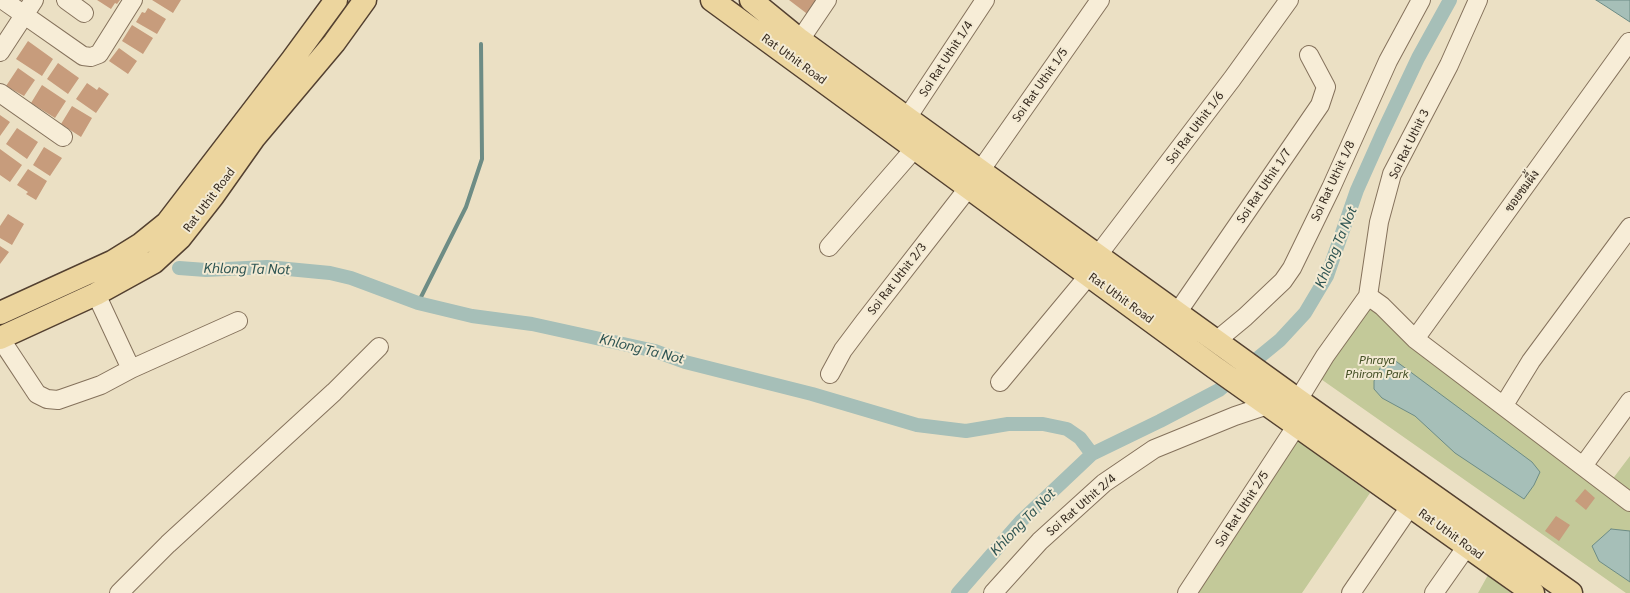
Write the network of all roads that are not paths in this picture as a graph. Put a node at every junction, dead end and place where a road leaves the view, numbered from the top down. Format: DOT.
graph roads {
  1 [pos="3,0"];
  2 [pos="34,0"];
  3 [pos="66,0"];
  4 [pos="133,0"];
  5 [pos="336,0"];
  6 [pos="365,0"];
  7 [pos="712,0"];
  8 [pos="751,0"];
  9 [pos="827,0"];
  10 [pos="985,0"];
  11 [pos="1100,0"];
  12 [pos="1289,0"];
  13 [pos="1421,0"];
  14 [pos="1478,0"];
  15 [pos="84,13"];
  16 [pos="24,15"];
  17 [pos="800,40"];
  18 [pos="1629,42"];
  19 [pos="0,52"];
  20 [pos="1308,55"];
  21 [pos="0,93"];
  22 [pos="907,118"];
  23 [pos="63,137"];
  24 [pos="915,148"];
  25 [pos="974,179"];
  26 [pos="1630,228"];
  27 [pos="829,247"];
  28 [pos="1094,265"];
  29 [pos="96,294"];
  30 [pos="1368,296"];
  31 [pos="0,313"];
  32 [pos="1177,313"];
  33 [pos="238,321"];
  34 [pos="0,338"];
  35 [pos="1415,339"];
  36 [pos="1223,346"];
  37 [pos="378,348"];
  38 [pos="131,369"];
  39 [pos="830,374"];
  40 [pos="1000,382"];
  41 [pos="1267,395"];
  42 [pos="1298,400"];
  43 [pos="1630,401"];
  44 [pos="1504,405"];
  45 [pos="1297,425"];
  46 [pos="1583,466"];
  47 [pos="1630,502"];
  48 [pos="1411,505"];
  49 [pos="1467,546"];
  50 [pos="119,593"];
  51 [pos="993,593"];
  52 [pos="1187,593"];
  53 [pos="1351,593"];
  54 [pos="1434,593"];
  55 [pos="1534,593"];
  56 [pos="1571,593"];
  1 -- 16 [label="street"];
  2 -- 16 [label="street"];
  3 -- 15 [label="street"];
  4 -- 16 [label="street"];
  5 -- 31 [label="main road, Rat Uthit Road"];
  6 -- 29 [label="main road, Rat Uthit Road"];
  7 -- 24 [label="main road, Rat Uthit Road"];
  8 -- 17 [label="main road, Rat Uthit Road"];
  9 -- 17 [label="street"];
  10 -- 22 [label="street, Soi Rat Uthit 1/4"];
  11 -- 25 [label="street, Soi Rat Uthit 1/5"];
  12 -- 28 [label="street, Soi Rat Uthit 1/6"];
  13 -- 36 [label="street, Soi Rat Uthit 1/8"];
  14 -- 30 [label="street, Soi Rat Uthit 3"];
  16 -- 19 [label="street"];
  17 -- 22 [label="main road, Rat Uthit Road"];
  18 -- 35 [label="street, ซอยชมผึ้ง"];
  20 -- 32 [label="street, Soi Rat Uthit 1/7"];
  21 -- 23 [label="street"];
  22 -- 25 [label="main road, Rat Uthit Road"];
  24 -- 25 [label="main road, Rat Uthit Road"];
  24 -- 27 [label="street"];
  25 -- 28 [label="main road, Rat Uthit Road"];
  25 -- 39 [label="street, Soi Rat Uthit 2/3"];
  26 -- 44 [label="street"];
  28 -- 32 [label="main road, Rat Uthit Road"];
  28 -- 40 [label="street, Soi Rat Uthit 1/6"];
  28 -- 41 [label="main road, Rat Uthit Road"];
  29 -- 34 [label="main road, Rat Uthit Road"];
  29 -- 38 [label="street"];
  30 -- 35 [label="street"];
  30 -- 42 [label="street, Soi Rat Uthit 3"];
  32 -- 36 [label="main road, Rat Uthit Road"];
  33 -- 38 [label="street"];
  34 -- 38 [label="street"];
  35 -- 44 [label="street"];
  36 -- 41 [label="main road, Rat Uthit Road"];
  37 -- 50 [label="street"];
  41 -- 42 [label="main road, Rat Uthit Road"];
  41 -- 45 [label="main road, Rat Uthit Road"];
  41 -- 51 [label="street, Soi Rat Uthit 2/4"];
  42 -- 56 [label="main road, Rat Uthit Road"];
  43 -- 46 [label="street"];
  44 -- 46 [label="street"];
  45 -- 48 [label="main road, Rat Uthit Road"];
  45 -- 52 [label="street, Soi Rat Uthit 2/5"];
  46 -- 47 [label="street"];
  48 -- 49 [label="main road, Rat Uthit Road"];
  48 -- 53 [label="street"];
  49 -- 54 [label="street"];
  49 -- 55 [label="main road, Rat Uthit Road"];
}
